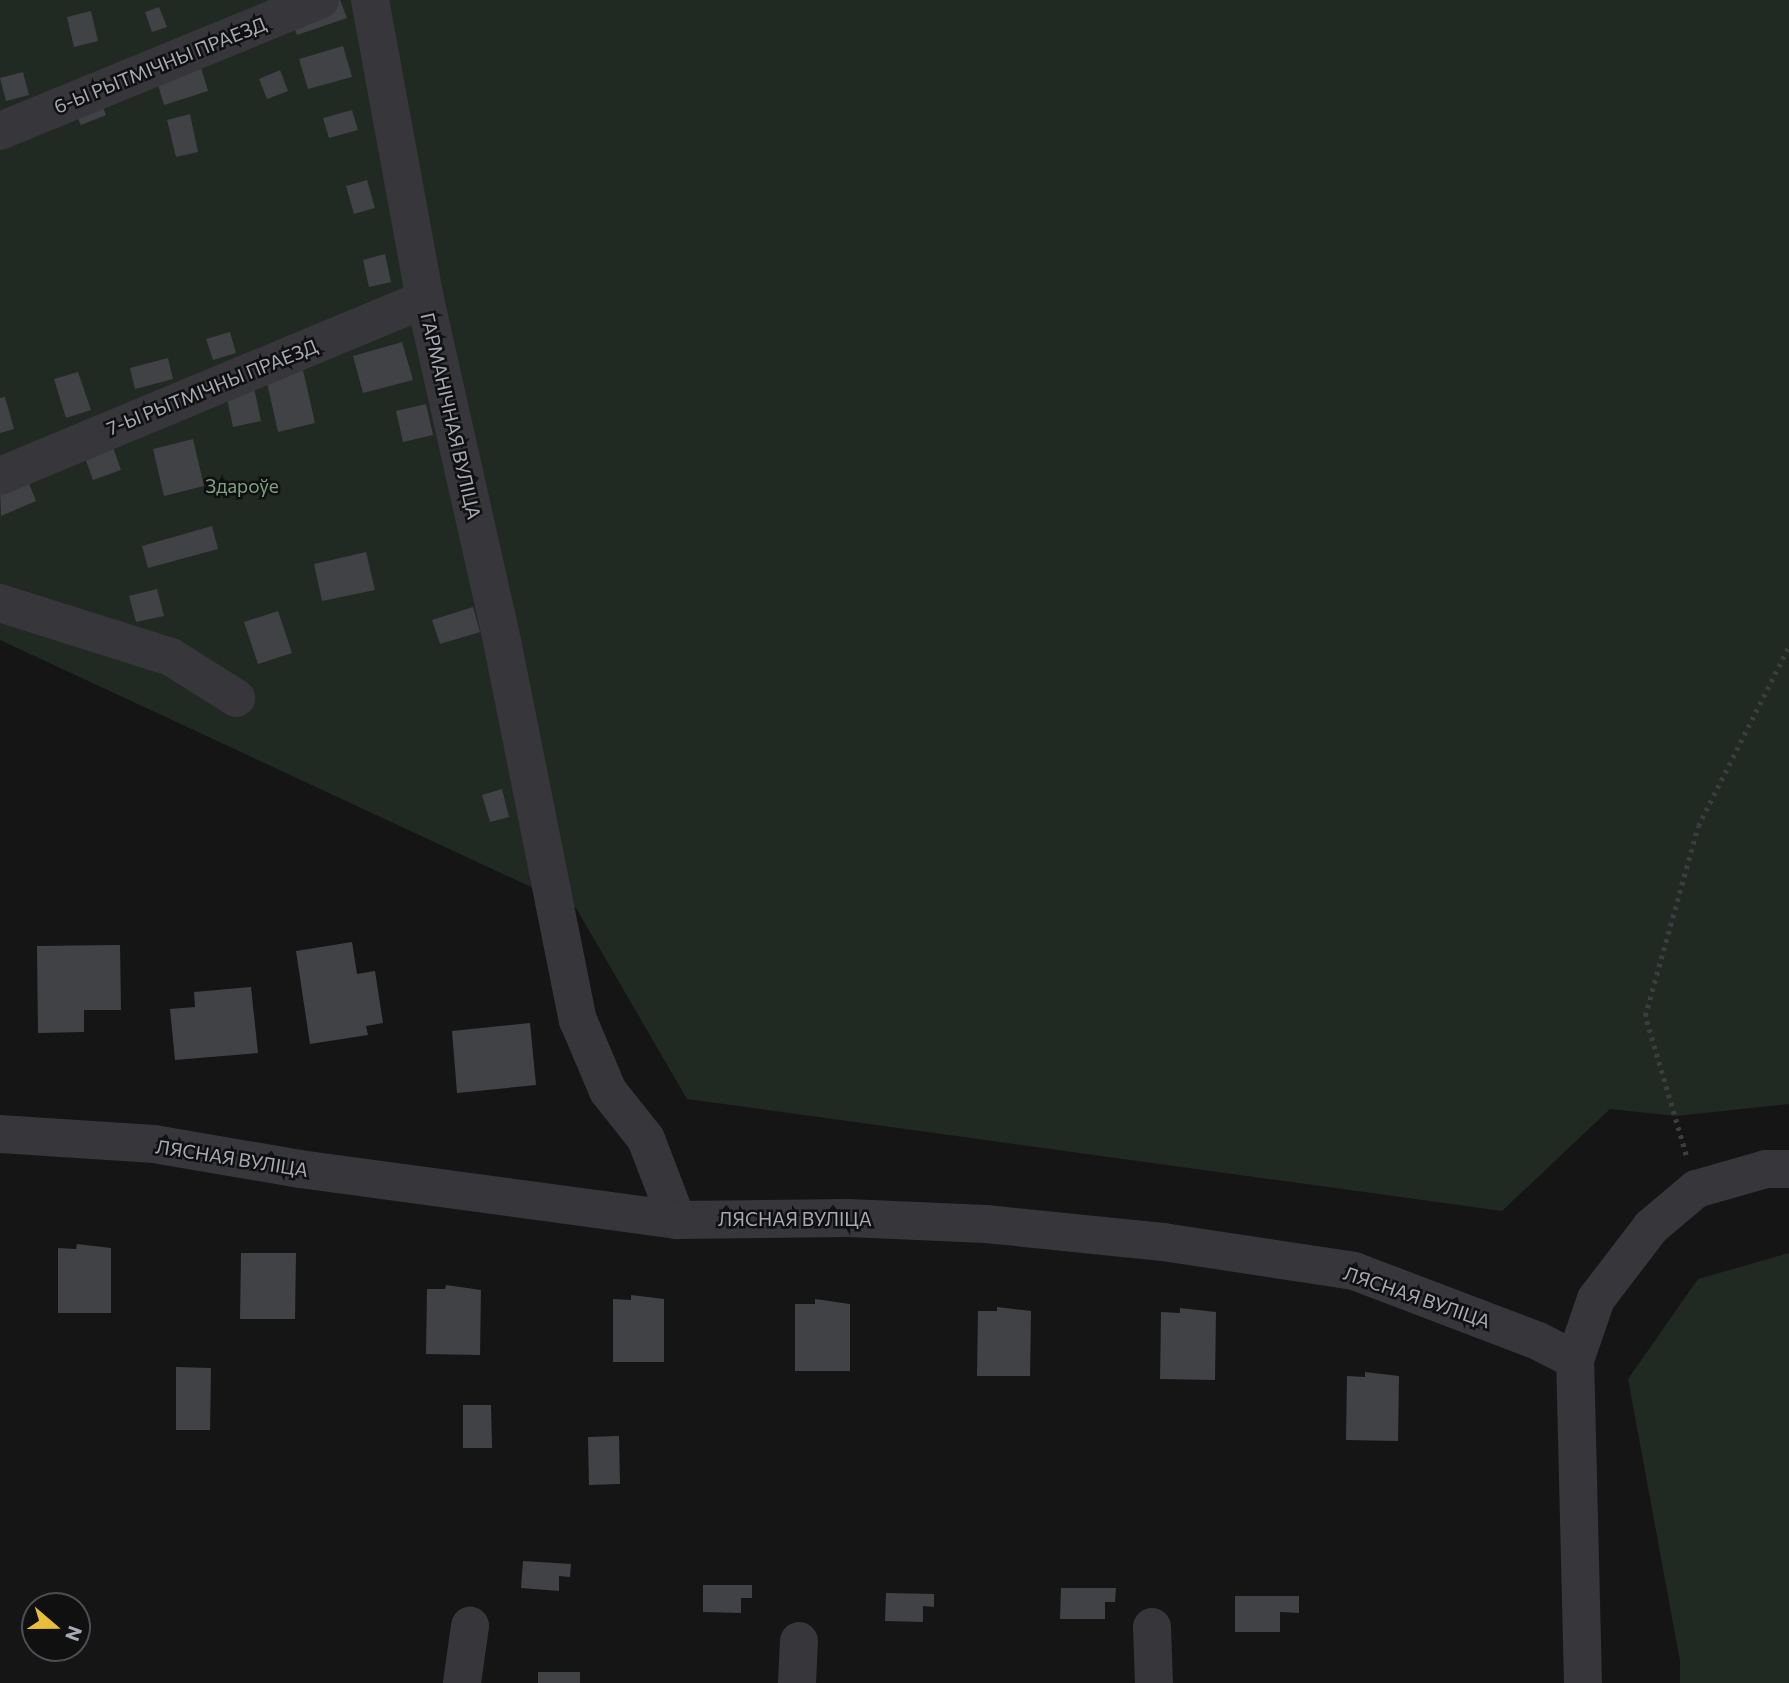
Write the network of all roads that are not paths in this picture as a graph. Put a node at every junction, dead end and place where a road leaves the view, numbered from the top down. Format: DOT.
graph roads {
  1 [pos="320,0"];
  2 [pos="370,0"];
  3 [pos="0,131"];
  4 [pos="425,299"];
  5 [pos="0,476"];
  6 [pos="0,603"];
  7 [pos="236,698"];
  8 [pos="0,1134"];
  9 [pos="1789,1169"];
  10 [pos="677,1220"];
  11 [pos="1575,1360"];
  12 [pos="470,1626"];
  13 [pos="1153,1627"];
  14 [pos="799,1641"];
  15 [pos="462,1683"];
  16 [pos="797,1683"];
  17 [pos="1154,1683"];
  18 [pos="1583,1683"];
  1 -- 3 [label="street, 6-Ы РЫТМІЧНЫ ПРАЕЗД"];
  2 -- 4 [label="street, ГАРМАНІЧНАЯ ВУЛІЦА"];
  4 -- 5 [label="street, 7-Ы РЫТМІЧНЫ ПРАЕЗД"];
  4 -- 10 [label="street, ГАРМАНІЧНАЯ ВУЛІЦА"];
  6 -- 7 [label="street"];
  8 -- 10 [label="street, ЛЯСНАЯ ВУЛІЦА"];
  9 -- 11 [label="street"];
  10 -- 11 [label="street, ЛЯСНАЯ ВУЛІЦА"];
  11 -- 18 [label="street"];
  12 -- 15 [label="street"];
  13 -- 17 [label="street"];
  14 -- 16 [label="street"];
}
